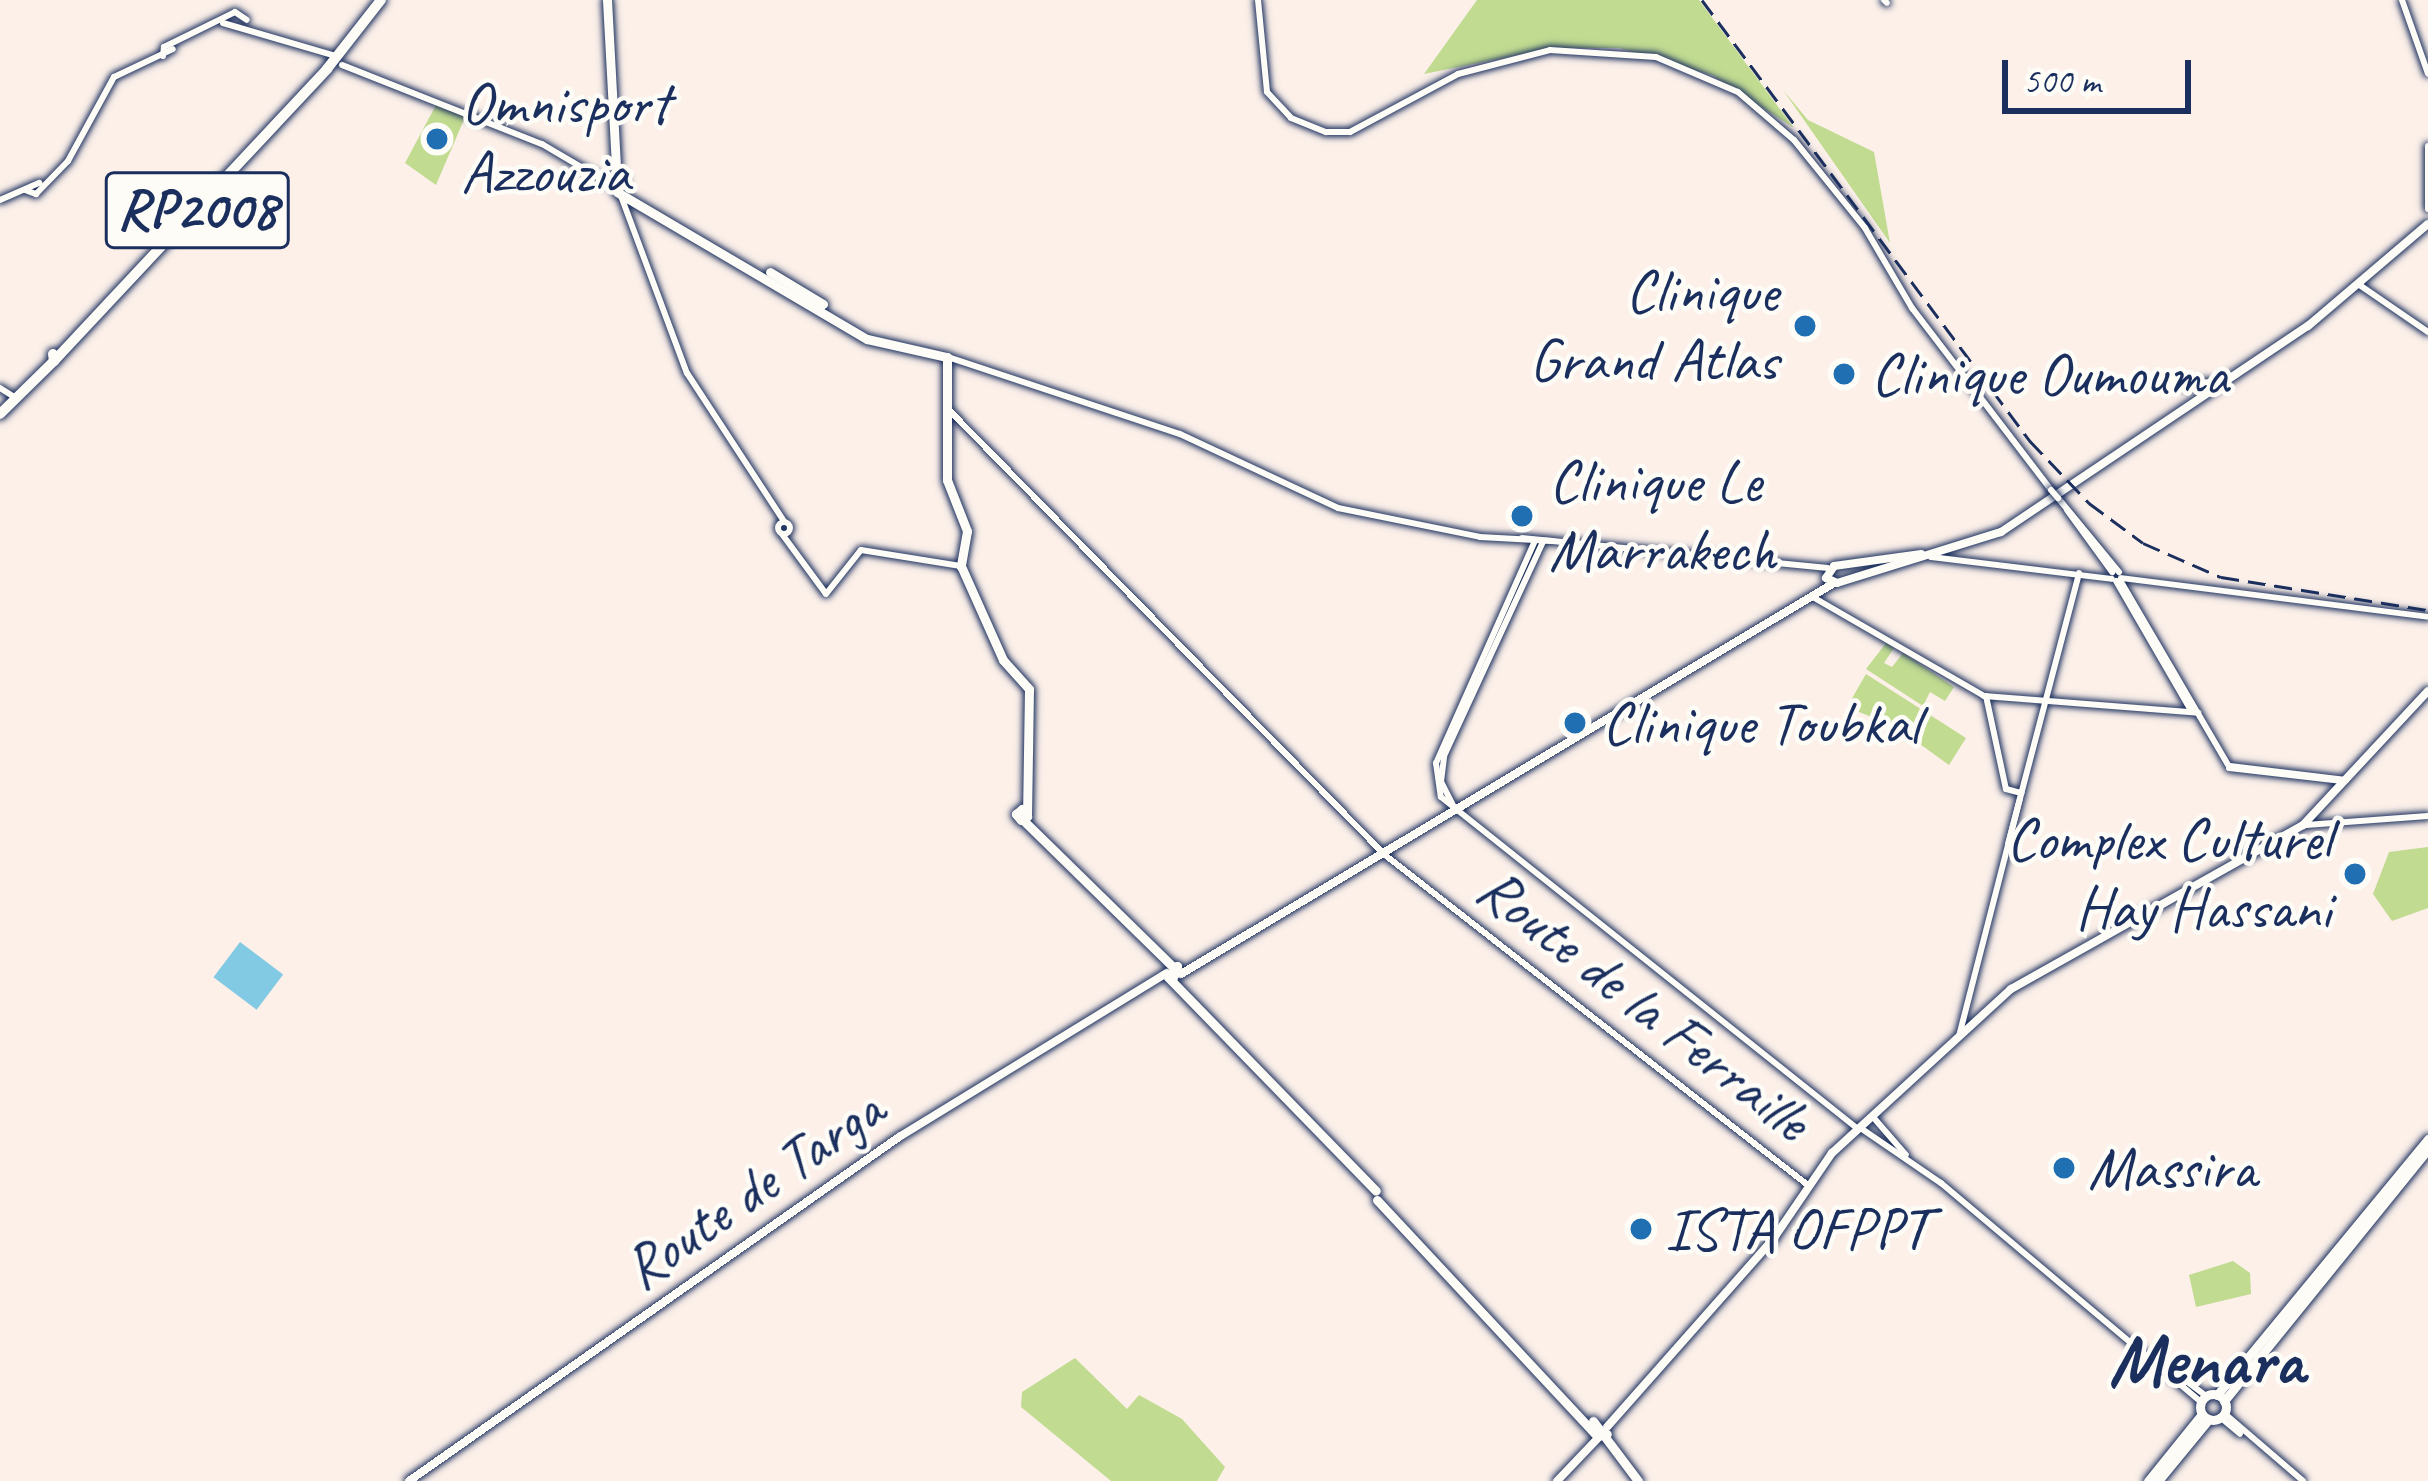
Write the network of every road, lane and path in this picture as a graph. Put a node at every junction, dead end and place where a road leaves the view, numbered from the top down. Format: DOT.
graph roads {
  1 [pos="384,0"];
  2 [pos="607,0"];
  3 [pos="1258,0"];
  4 [pos="2402,0"];
  5 [pos="234,1"];
  6 [pos="237,16"];
  7 [pos="338,61"];
  8 [pos="2428,74"];
  9 [pos="2428,146"];
  10 [pos="621,189"];
  11 [pos="0,200"];
  12 [pos="2428,208"];
  13 [pos="2428,224"];
  14 [pos="2358,284"];
  15 [pos="2428,332"];
  16 [pos="53,357"];
  17 [pos="947,357"];
  18 [pos="2212,382"];
  19 [pos="2183,386"];
  20 [pos="0,388"];
  21 [pos="13,396"];
  22 [pos="2173,397"];
  23 [pos="2178,408"];
  24 [pos="949,410"];
  25 [pos="0,412"];
  26 [pos="1536,541"];
  27 [pos="1960,547"];
  28 [pos="1930,556"];
  29 [pos="1964,559"];
  30 [pos="962,566"];
  31 [pos="1813,566"];
  32 [pos="1832,573"];
  33 [pos="2079,573"];
  34 [pos="1868,575"];
  35 [pos="2117,575"];
  36 [pos="1814,598"];
  37 [pos="2428,617"];
  38 [pos="2428,691"];
  39 [pos="1986,696"];
  40 [pos="2046,698"];
  41 [pos="2195,712"];
  42 [pos="2229,766"];
  43 [pos="2346,780"];
  44 [pos="2334,781"];
  45 [pos="2020,792"];
  46 [pos="2333,794"];
  47 [pos="1454,810"];
  48 [pos="2428,815"];
  49 [pos="2303,825"];
  50 [pos="1381,850"];
  51 [pos="1173,973"];
  52 [pos="1958,1042"];
  53 [pos="1874,1117"];
  54 [pos="1860,1129"];
  55 [pos="2428,1138"];
  56 [pos="2428,1149"];
  57 [pos="1906,1155"];
  58 [pos="1809,1186"];
  59 [pos="2213,1407"];
  60 [pos="1601,1433"];
  61 [pos="409,1481"];
  62 [pos="1557,1481"];
  63 [pos="1638,1481"];
  64 [pos="2148,1481"];
  65 [pos="2158,1481"];
  66 [pos="2300,1481"];
  1 -- 7 [label="highway, RP2008"];
  2 -- 10 [label="main road"];
  3 -- 35 [label="street, bridge"];
  4 -- 8 [label="street"];
  5 -- 6 [label="street"];
  6 -- 7 [label="street"];
  6 -- 11 [label="street"];
  7 -- 10 [label="street"];
  7 -- 16 [label="highway, RP2008"];
  9 -- 12 [label="street"];
  10 -- 17 [label="main road"];
  10 -- 30 [label="street"];
  13 -- 14 [label="main road"];
  14 -- 15 [label="street"];
  14 -- 18 [label="main road"];
  16 -- 21 [label="highway, RP2008"];
  16 -- 25 [label="highway, RP2008"];
  17 -- 24 [label="main road"];
  17 -- 26 [label="street"];
  18 -- 19 [label="main road"];
  18 -- 23 [label="main road"];
  20 -- 21 [label="street"];
  21 -- 25 [label="highway, RP2008"];
  22 -- 23 [label="main road"];
  23 -- 27 [label="main road"];
  23 -- 32 [label="main road"];
  24 -- 30 [label="main road"];
  24 -- 50 [label="street, Route de la Ferraille"];
  26 -- 31 [label="street"];
  26 -- 47 [label="street"];
  27 -- 28 [label="main road"];
  27 -- 29 [label="street"];
  28 -- 29 [label="street"];
  28 -- 34 [label="main road"];
  29 -- 33 [label="street"];
  30 -- 51 [label="main road"];
  31 -- 32 [label="street"];
  31 -- 32 [label="street"];
  32 -- 34 [label="main road"];
  32 -- 36 [label="main road, Route de Targa"];
  33 -- 35 [label="street"];
  33 -- 40 [label="street"];
  34 -- 36 [label="main road"];
  35 -- 37 [label="street"];
  35 -- 41 [label="street"];
  36 -- 39 [label="street"];
  36 -- 47 [label="main road, Route de Targa"];
  38 -- 43 [label="main road"];
  39 -- 40 [label="street"];
  39 -- 45 [label="street"];
  40 -- 41 [label="street"];
  40 -- 45 [label="street"];
  41 -- 42 [label="street"];
  42 -- 43 [label="street"];
  42 -- 44 [label="street"];
  43 -- 44 [label="street"];
  43 -- 46 [label="main road"];
  44 -- 46 [label="street"];
  45 -- 52 [label="street"];
  46 -- 49 [label="main road"];
  47 -- 50 [label="main road, Route de Targa"];
  47 -- 54 [label="street"];
  48 -- 49 [label="street"];
  49 -- 52 [label="main road"];
  50 -- 51 [label="main road, Route de Targa"];
  50 -- 58 [label="street, Route de la Ferraille"];
  51 -- 60 [label="main road"];
  51 -- 61 [label="main road, Route de Targa"];
  52 -- 53 [label="main road"];
  53 -- 54 [label="main road"];
  53 -- 57 [label="street"];
  54 -- 57 [label="street"];
  54 -- 58 [label="main road"];
  55 -- 59 [label="main road"];
  56 -- 59 [label="main road"];
  57 -- 59 [label="street"];
  58 -- 60 [label="main road"];
  59 -- 64 [label="main road"];
  59 -- 65 [label="main road"];
  59 -- 66 [label="street"];
  60 -- 62 [label="main road"];
  60 -- 63 [label="main road"];
}
